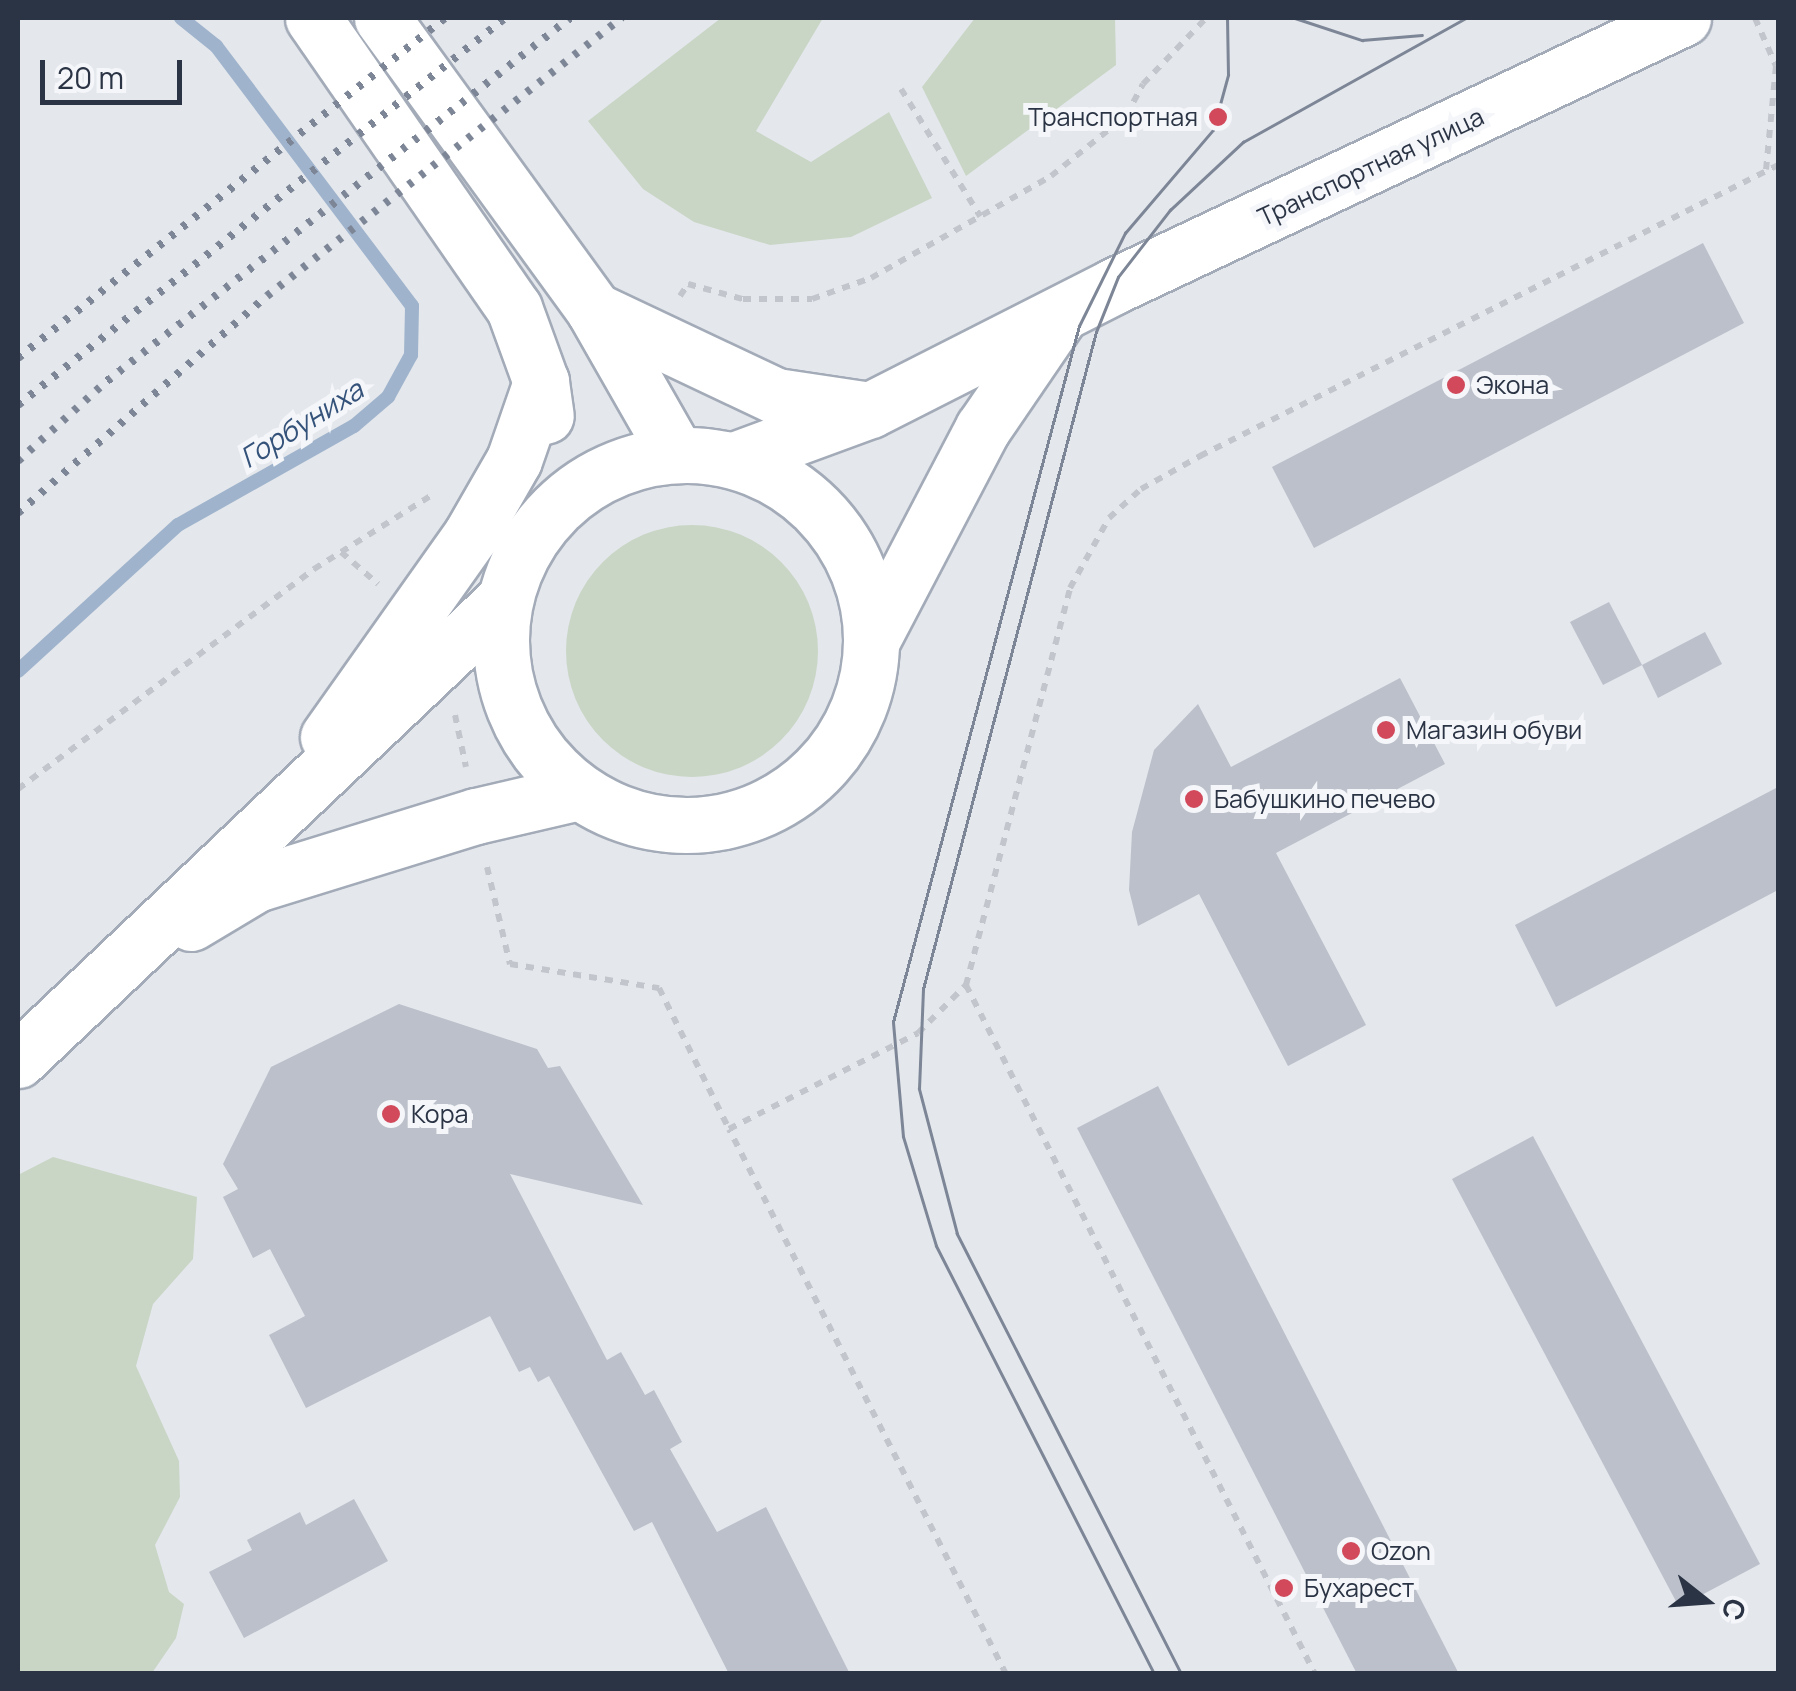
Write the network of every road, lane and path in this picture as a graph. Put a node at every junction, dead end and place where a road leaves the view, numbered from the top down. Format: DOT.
graph roads {
  1 [pos="313,18"];
  2 [pos="382,18"];
  3 [pos="1206,18"];
  4 [pos="1683,18"];
  5 [pos="1754,18"];
  6 [pos="901,90"];
  7 [pos="1778,164"];
  8 [pos="1766,172"];
  9 [pos="980,216"];
  10 [pos="594,310"];
  11 [pos="1060,316"];
  12 [pos="654,340"];
  13 [pos="541,382"];
  14 [pos="870,410"];
  15 [pos="676,454"];
  16 [pos="514,460"];
  17 [pos="734,460"];
  18 [pos="556,507"];
  19 [pos="504,600"];
  20 [pos="872,640"];
  21 [pos="18,789"];
  22 [pos="579,792"];
  23 [pos="234,852"];
  24 [pos="116,968"];
  25 [pos="966,985"];
  26 [pos="18,1060"];
  27 [pos="1006,1674"];
  28 [pos="1315,1674"];
  1 -- 13 [label="main road"];
  2 -- 10 [label="main road"];
  3 -- 9 [label="path"];
  4 -- 11 [label="main road, Транспортная улица"];
  5 -- 8 [label="path"];
  6 -- 9 [label="path"];
  7 -- 8 [label="path"];
  8 -- 25 [label="path"];
  9 -- 12 [label="path"];
  10 -- 12 [label="main road"];
  10 -- 15 [label="main road"];
  11 -- 14 [label="main road, Транспортная улица"];
  11 -- 20 [label="main road"];
  12 -- 14 [label="main road"];
  13 -- 16 [label="main road"];
  13 -- 18 [label="main road"];
  14 -- 17 [label="main road, Транспортная улица"];
  15 -- 17 [label="main road"];
  15 -- 18 [label="main road"];
  16 -- 21 [label="path"];
  16 -- 23 [label="main road"];
  17 -- 20 [label="main road"];
  18 -- 19 [label="main road"];
  19 -- 22 [label="main road"];
  19 -- 23 [label="main road"];
  20 -- 22 [label="main road"];
  22 -- 24 [label="main road"];
  23 -- 24 [label="main road"];
  24 -- 26 [label="main road"];
  25 -- 27 [label="path"];
  25 -- 28 [label="path"];
}
